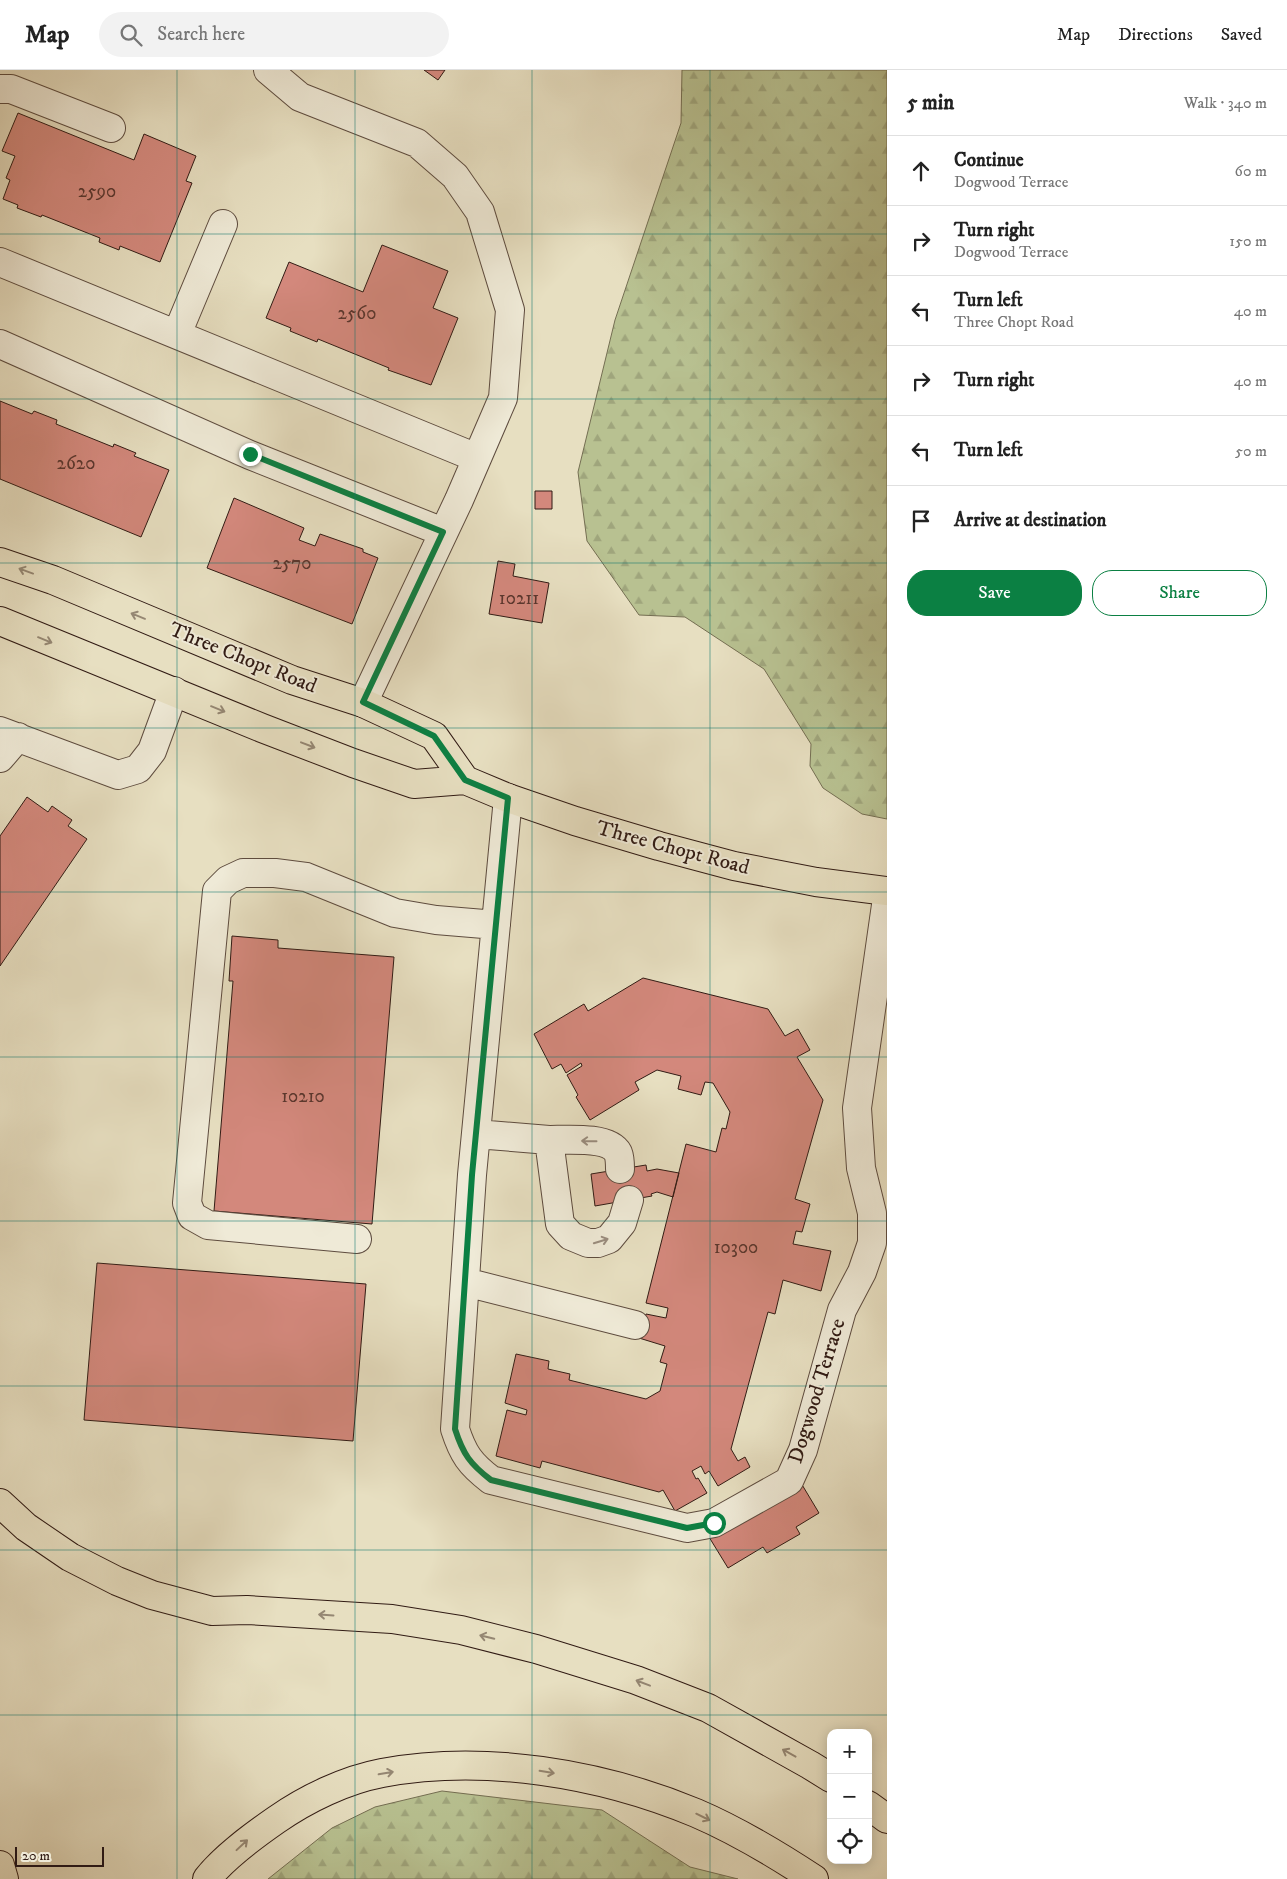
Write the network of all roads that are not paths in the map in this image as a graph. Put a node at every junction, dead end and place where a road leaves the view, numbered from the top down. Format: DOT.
graph roads {
  1 [pos="268,70"];
  2 [pos="0,89"];
  3 [pos="111,128"];
  4 [pos="223,224"];
  5 [pos="0,262"];
  6 [pos="177,334"];
  7 [pos="0,344"];
  8 [pos="477,458"];
  9 [pos="443,532"];
  10 [pos="0,562"];
  11 [pos="0,621"];
  12 [pos="174,691"];
  13 [pos="363,702"];
  14 [pos="9,734"];
  15 [pos="0,758"];
  16 [pos="465,780"];
  17 [pos="508,798"];
  18 [pos="887,891"];
  19 [pos="887,898"];
  20 [pos="496,925"];
  21 [pos="476,1134"];
  22 [pos="549,1140"];
  23 [pos="620,1169"];
  24 [pos="629,1200"];
  25 [pos="357,1239"];
  26 [pos="464,1282"];
  27 [pos="635,1325"];
  28 [pos="0,1503"];
  29 [pos="827,1776"];
  30 [pos="872,1808"];
  31 [pos="887,1819"];
  32 [pos="0,1865"];
  33 [pos="4,1879"];
  34 [pos="207,1879"];
  35 [pos="814,1879"];
  1 -- 8 [label="street"];
  2 -- 3 [label="street"];
  4 -- 6 [label="street"];
  5 -- 6 [label="street"];
  6 -- 8 [label="street"];
  7 -- 9 [label="street"];
  8 -- 9 [label="street"];
  9 -- 13 [label="street"];
  13 -- 10 [label="main road, Three Chopt Road, one-way"];
  11 -- 12 [label="main road, Three Chopt Road, one-way"];
  12 -- 14 [label="street"];
  12 -- 16 [label="main road, Three Chopt Road, one-way"];
  13 -- 16 [label="main road, Three Chopt Road"];
  14 -- 15 [label="street"];
  16 -- 17 [label="main road, Three Chopt Road"];
  17 -- 18 [label="main road, Three Chopt Road"];
  17 -- 20 [label="street, Dogwood Terrace"];
  19 -- 26 [label="street, Dogwood Terrace"];
  20 -- 21 [label="street, Dogwood Terrace"];
  20 -- 25 [label="street"];
  21 -- 22 [label="street"];
  21 -- 26 [label="street, Dogwood Terrace"];
  23 -- 22 [label="street, one-way"];
  22 -- 24 [label="street, one-way"];
  26 -- 27 [label="street"];
  29 -- 28 [label="main road, one-way"];
  30 -- 31 [label="main road"];
  32 -- 33 [label="main road"];
  34 -- 35 [label="main road, one-way"];
}
